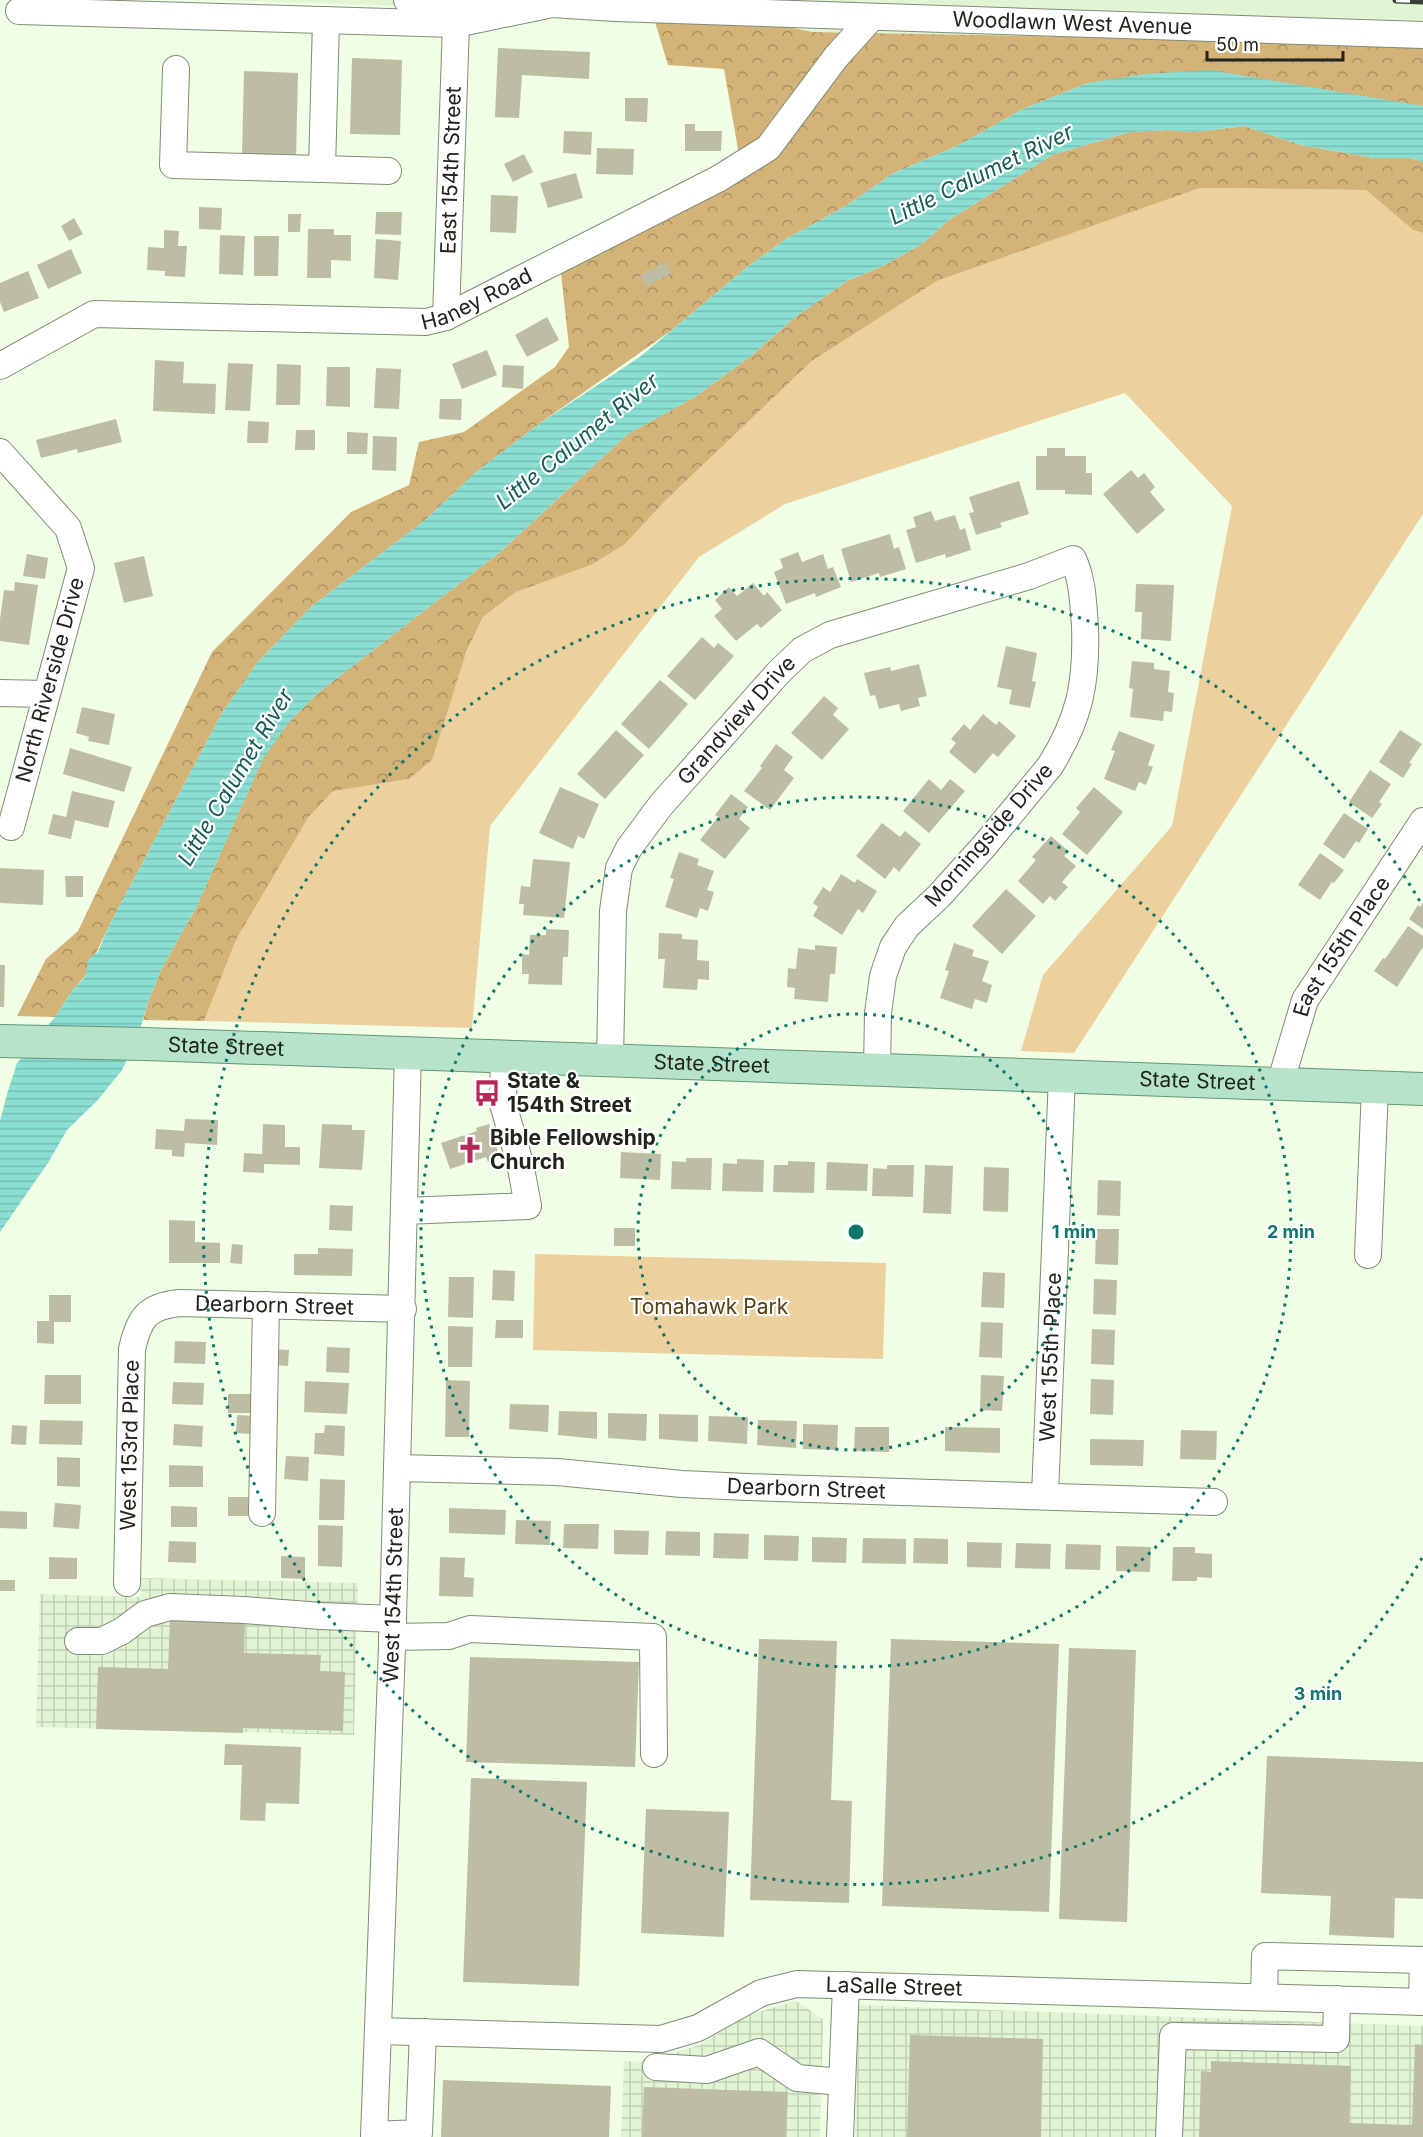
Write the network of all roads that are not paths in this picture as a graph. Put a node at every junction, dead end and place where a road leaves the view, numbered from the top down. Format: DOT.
graph roads {
  1 [pos="407,0"];
  2 [pos="552,4"];
  3 [pos="19,11"];
  4 [pos="872,17"];
  5 [pos="326,21"];
  6 [pos="456,24"];
  7 [pos="1423,35"];
  8 [pos="176,69"];
  9 [pos="322,169"];
  10 [pos="388,171"];
  11 [pos="446,317"];
  12 [pos="0,366"];
  13 [pos="0,452"];
  14 [pos="1073,559"];
  15 [pos="0,693"];
  16 [pos="46,694"];
  17 [pos="1423,821"];
  18 [pos="11,827"];
  19 [pos="0,1041"];
  20 [pos="408,1053"];
  21 [pos="504,1056"];
  22 [pos="610,1060"];
  23 [pos="878,1070"];
  24 [pos="1062,1076"];
  25 [pos="1280,1084"];
  26 [pos="1376,1088"];
  27 [pos="1423,1089"];
  28 [pos="404,1211"];
  29 [pos="1368,1255"];
  30 [pos="266,1305"];
  31 [pos="403,1309"];
  32 [pos="148,1312"];
  33 [pos="397,1468"];
  34 [pos="1045,1495"];
  35 [pos="1214,1502"];
  36 [pos="262,1513"];
  37 [pos="127,1583"];
  38 [pos="393,1628"];
  39 [pos="78,1641"];
  40 [pos="654,1754"];
  41 [pos="846,1985"];
  42 [pos="1264,1997"];
  43 [pos="1337,1999"];
  44 [pos="1422,2002"];
  45 [pos="378,2031"];
  46 [pos="423,2032"];
  47 [pos="656,2067"];
  48 [pos="842,2082"];
  49 [pos="374,2136"];
  50 [pos="840,2137"];
  51 [pos="1169,2137"];
  1 -- 2 [label="street"];
  2 -- 4 [label="street, Woodlawn West Avenue"];
  2 -- 6 [label="street"];
  3 -- 5 [label="street"];
  4 -- 7 [label="street, Woodlawn West Avenue"];
  4 -- 11 [label="street, Haney Road"];
  5 -- 6 [label="street"];
  5 -- 9 [label="street"];
  6 -- 11 [label="street, East 154th Street"];
  8 -- 9 [label="street"];
  9 -- 10 [label="street"];
  11 -- 12 [label="street, Haney Road"];
  13 -- 16 [label="street, North Riverside Drive"];
  14 -- 22 [label="street, Grandview Drive"];
  14 -- 23 [label="street, Morningside Drive"];
  15 -- 16 [label="street"];
  16 -- 18 [label="street, North Riverside Drive"];
  17 -- 25 [label="street, East 155th Place"];
  19 -- 20 [label="main road, State Street"];
  20 -- 21 [label="main road, State Street"];
  20 -- 28 [label="street, West 154th Street"];
  21 -- 22 [label="main road, State Street"];
  21 -- 28 [label="street"];
  22 -- 23 [label="main road, State Street"];
  23 -- 24 [label="main road, State Street"];
  24 -- 25 [label="main road, State Street"];
  24 -- 34 [label="street, West 155th Place"];
  25 -- 26 [label="main road, State Street"];
  26 -- 27 [label="main road, State Street"];
  26 -- 29 [label="street"];
  28 -- 31 [label="street, West 154th Street"];
  30 -- 31 [label="street, Dearborn Street"];
  30 -- 32 [label="street, Dearborn Street"];
  30 -- 36 [label="street"];
  31 -- 33 [label="street, West 154th Street"];
  32 -- 37 [label="street, West 153rd Place"];
  33 -- 34 [label="street, Dearborn Street"];
  33 -- 38 [label="street, West 154th Street"];
  34 -- 35 [label="street, Dearborn Street"];
  38 -- 39 [label="street"];
  38 -- 40 [label="street"];
  38 -- 45 [label="street, West 154th Street"];
  41 -- 42 [label="street, LaSalle Street"];
  41 -- 46 [label="street, LaSalle Street"];
  41 -- 48 [label="street"];
  42 -- 43 [label="street, LaSalle Street"];
  42 -- 44 [label="street"];
  43 -- 44 [label="street, LaSalle Street"];
  43 -- 51 [label="street"];
  45 -- 46 [label="street, LaSalle Street"];
  45 -- 49 [label="street, West 154th Street"];
  46 -- 49 [label="street"];
  47 -- 48 [label="street"];
  48 -- 50 [label="street"];
}
